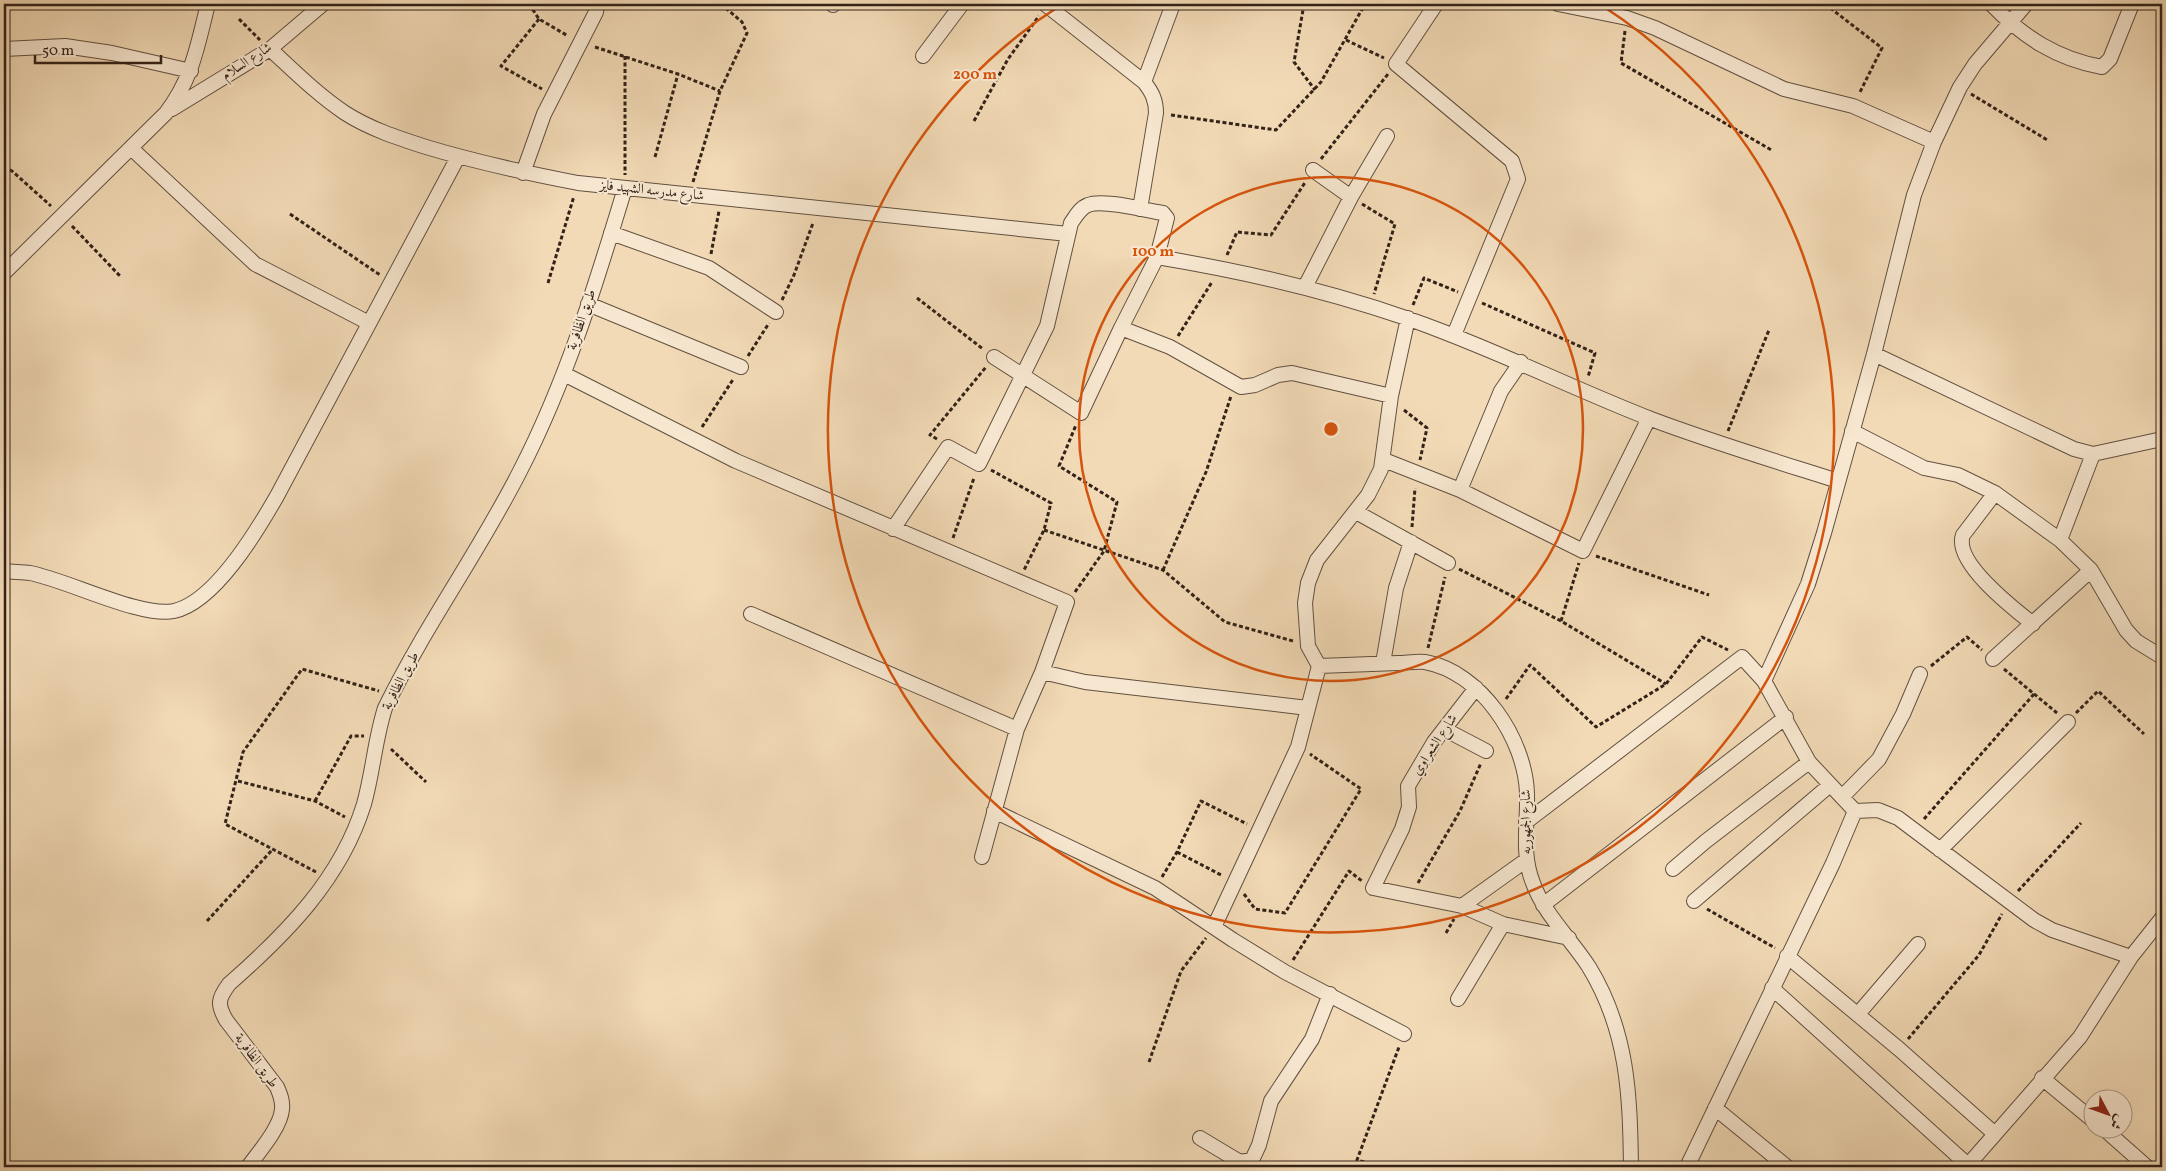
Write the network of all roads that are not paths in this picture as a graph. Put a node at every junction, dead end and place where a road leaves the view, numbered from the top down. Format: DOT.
graph roads {
  1 [pos="208,4"];
  2 [pos="323,4"];
  3 [pos="597,4"];
  4 [pos="962,4"];
  5 [pos="1046,4"];
  6 [pos="1173,4"];
  7 [pos="1436,4"];
  8 [pos="1558,4"];
  9 [pos="1991,4"];
  10 [pos="2026,4"];
  11 [pos="2132,4"];
  12 [pos="2009,22"];
  13 [pos="4,49"];
  14 [pos="270,49"];
  15 [pos="923,56"];
  16 [pos="191,71"];
  17 [pos="1144,82"];
  18 [pos="166,113"];
  19 [pos="1387,136"];
  20 [pos="1934,142"];
  21 [pos="131,148"];
  22 [pos="458,157"];
  23 [pos="1313,170"];
  24 [pos="523,173"];
  25 [pos="625,188"];
  26 [pos="1351,197"];
  27 [pos="1140,209"];
  28 [pos="612,233"];
  29 [pos="1068,234"];
  30 [pos="1157,257"];
  31 [pos="4,273"];
  32 [pos="1305,287"];
  33 [pos="588,304"];
  34 [pos="776,312"];
  35 [pos="1408,318"];
  36 [pos="369,323"];
  37 [pos="1121,328"];
  38 [pos="1454,335"];
  39 [pos="1874,354"];
  40 [pos="994,357"];
  41 [pos="1521,362"];
  42 [pos="741,367"];
  43 [pos="564,374"];
  44 [pos="1022,376"];
  45 [pos="1391,396"];
  46 [pos="1649,418"];
  47 [pos="1852,431"];
  48 [pos="2162,439"];
  49 [pos="2093,454"];
  50 [pos="1384,460"];
  51 [pos="1838,481"];
  52 [pos="1460,490"];
  53 [pos="1995,493"];
  54 [pos="1356,512"];
  55 [pos="893,529"];
  56 [pos="2060,540"];
  57 [pos="1411,542"];
  58 [pos="1448,563"];
  59 [pos="2091,570"];
  60 [pos="4,571"];
  61 [pos="751,614"];
  62 [pos="2033,624"];
  63 [pos="2162,657"];
  64 [pos="1993,659"];
  65 [pos="1383,663"];
  66 [pos="1319,666"];
  67 [pos="1042,672"];
  68 [pos="1920,674"];
  69 [pos="1764,681"];
  70 [pos="1476,688"];
  71 [pos="1308,708"];
  72 [pos="1786,717"];
  73 [pos="2068,722"];
  74 [pos="1017,729"];
  75 [pos="1444,729"];
  76 [pos="1486,751"];
  77 [pos="1809,762"];
  78 [pos="1830,784"];
  79 [pos="1842,797"];
  80 [pos="994,811"];
  81 [pos="1855,811"];
  82 [pos="1526,822"];
  83 [pos="1940,850"];
  84 [pos="982,857"];
  85 [pos="1526,861"];
  86 [pos="1674,869"];
  87 [pos="1694,901"];
  88 [pos="1543,905"];
  89 [pos="1462,906"];
  90 [pos="2162,918"];
  91 [pos="1503,924"];
  92 [pos="1214,927"];
  93 [pos="1569,938"];
  94 [pos="1918,944"];
  95 [pos="1787,956"];
  96 [pos="2131,957"];
  97 [pos="1772,988"];
  98 [pos="1330,994"];
  99 [pos="1458,999"];
  100 [pos="1858,1014"];
  101 [pos="1404,1034"];
  102 [pos="2042,1078"];
  103 [pos="1715,1108"];
  104 [pos="2084,1113"];
  105 [pos="1995,1134"];
  106 [pos="1200,1138"];
  107 [pos="2114,1138"];
  108 [pos="1969,1166"];
  109 [pos="248,1167"];
  110 [pos="1631,1167"];
  111 [pos="1687,1167"];
  112 [pos="1787,1167"];
  113 [pos="2147,1167"];
  1 -- 16 [label="street"];
  2 -- 14 [label="street, شارع السلام"];
  3 -- 24 [label="street"];
  4 -- 15 [label="street"];
  5 -- 17 [label="street"];
  6 -- 17 [label="street"];
  7 -- 38 [label="street"];
  8 -- 20 [label="street"];
  9 -- 12 [label="street"];
  10 -- 12 [label="street"];
  11 -- 12 [label="street"];
  12 -- 20 [label="street"];
  13 -- 16 [label="street"];
  14 -- 18 [label="street, شارع السلام"];
  14 -- 22 [label="street, شارع مدرسه الشهيد فايز"];
  16 -- 18 [label="street"];
  17 -- 27 [label="street"];
  18 -- 21 [label="street"];
  19 -- 26 [label="street"];
  20 -- 39 [label="street"];
  21 -- 31 [label="street"];
  21 -- 36 [label="street"];
  22 -- 24 [label="street, شارع مدرسه الشهيد فايز"];
  22 -- 36 [label="street"];
  23 -- 26 [label="street"];
  24 -- 25 [label="street, شارع مدرسه الشهيد فايز"];
  25 -- 28 [label="street, طريق الظافرية"];
  25 -- 29 [label="street, شارع مدرسه الشهيد فايز"];
  26 -- 32 [label="street"];
  27 -- 29 [label="street"];
  27 -- 30 [label="street"];
  28 -- 33 [label="street, طريق الظافرية"];
  28 -- 34 [label="street"];
  29 -- 44 [label="street"];
  30 -- 32 [label="street"];
  30 -- 37 [label="street"];
  32 -- 35 [label="street"];
  33 -- 42 [label="street"];
  33 -- 43 [label="street, طريق الظافرية"];
  35 -- 38 [label="street"];
  35 -- 45 [label="street"];
  36 -- 60 [label="street"];
  37 -- 44 [label="street"];
  37 -- 45 [label="street"];
  38 -- 41 [label="street"];
  39 -- 47 [label="street"];
  39 -- 49 [label="street"];
  40 -- 44 [label="street"];
  41 -- 46 [label="street"];
  41 -- 52 [label="street"];
  43 -- 55 [label="street"];
  43 -- 109 [label="street, طريق الظافرية"];
  44 -- 55 [label="street"];
  45 -- 50 [label="street"];
  46 -- 51 [label="street"];
  46 -- 52 [label="street"];
  47 -- 51 [label="street"];
  47 -- 53 [label="street"];
  48 -- 49 [label="street"];
  49 -- 56 [label="street"];
  50 -- 52 [label="street"];
  50 -- 54 [label="street"];
  51 -- 69 [label="street"];
  53 -- 56 [label="street"];
  53 -- 62 [label="street"];
  54 -- 57 [label="street"];
  54 -- 66 [label="street"];
  55 -- 67 [label="street"];
  56 -- 59 [label="street"];
  57 -- 58 [label="street"];
  57 -- 65 [label="street"];
  59 -- 62 [label="street"];
  59 -- 63 [label="street"];
  61 -- 74 [label="street"];
  62 -- 64 [label="street"];
  65 -- 66 [label="street, شارع الجمهوريه"];
  65 -- 70 [label="street, شارع الجمهوريه"];
  66 -- 71 [label="street"];
  67 -- 71 [label="street"];
  67 -- 74 [label="street"];
  68 -- 79 [label="street"];
  69 -- 72 [label="street"];
  69 -- 82 [label="street"];
  70 -- 75 [label="street, شارع الشعراوي"];
  70 -- 82 [label="street, شارع الجمهوريه"];
  71 -- 92 [label="street"];
  72 -- 77 [label="street"];
  72 -- 88 [label="street"];
  73 -- 83 [label="street"];
  74 -- 80 [label="street"];
  75 -- 76 [label="street"];
  75 -- 89 [label="street, شارع الشعراوي"];
  77 -- 78 [label="street"];
  77 -- 86 [label="street"];
  78 -- 79 [label="street"];
  78 -- 87 [label="street"];
  79 -- 81 [label="street"];
  80 -- 84 [label="street"];
  80 -- 92 [label="street"];
  81 -- 83 [label="street"];
  81 -- 95 [label="street"];
  82 -- 85 [label="street, شارع الجمهوريه"];
  83 -- 96 [label="street"];
  85 -- 88 [label="street, شارع الجمهوريه"];
  85 -- 89 [label="street"];
  88 -- 93 [label="street, شارع الجمهوريه"];
  89 -- 91 [label="street"];
  90 -- 96 [label="street"];
  91 -- 93 [label="street"];
  91 -- 99 [label="street"];
  92 -- 98 [label="street"];
  93 -- 110 [label="street, شارع الجمهوريه"];
  94 -- 100 [label="street"];
  95 -- 97 [label="street"];
  95 -- 100 [label="street"];
  96 -- 102 [label="street"];
  97 -- 103 [label="street"];
  97 -- 108 [label="street"];
  98 -- 101 [label="street"];
  98 -- 106 [label="street"];
  100 -- 105 [label="street"];
  102 -- 104 [label="street"];
  102 -- 105 [label="street"];
  103 -- 111 [label="street"];
  103 -- 112 [label="street"];
  105 -- 108 [label="street"];
  107 -- 113 [label="street"];
}
